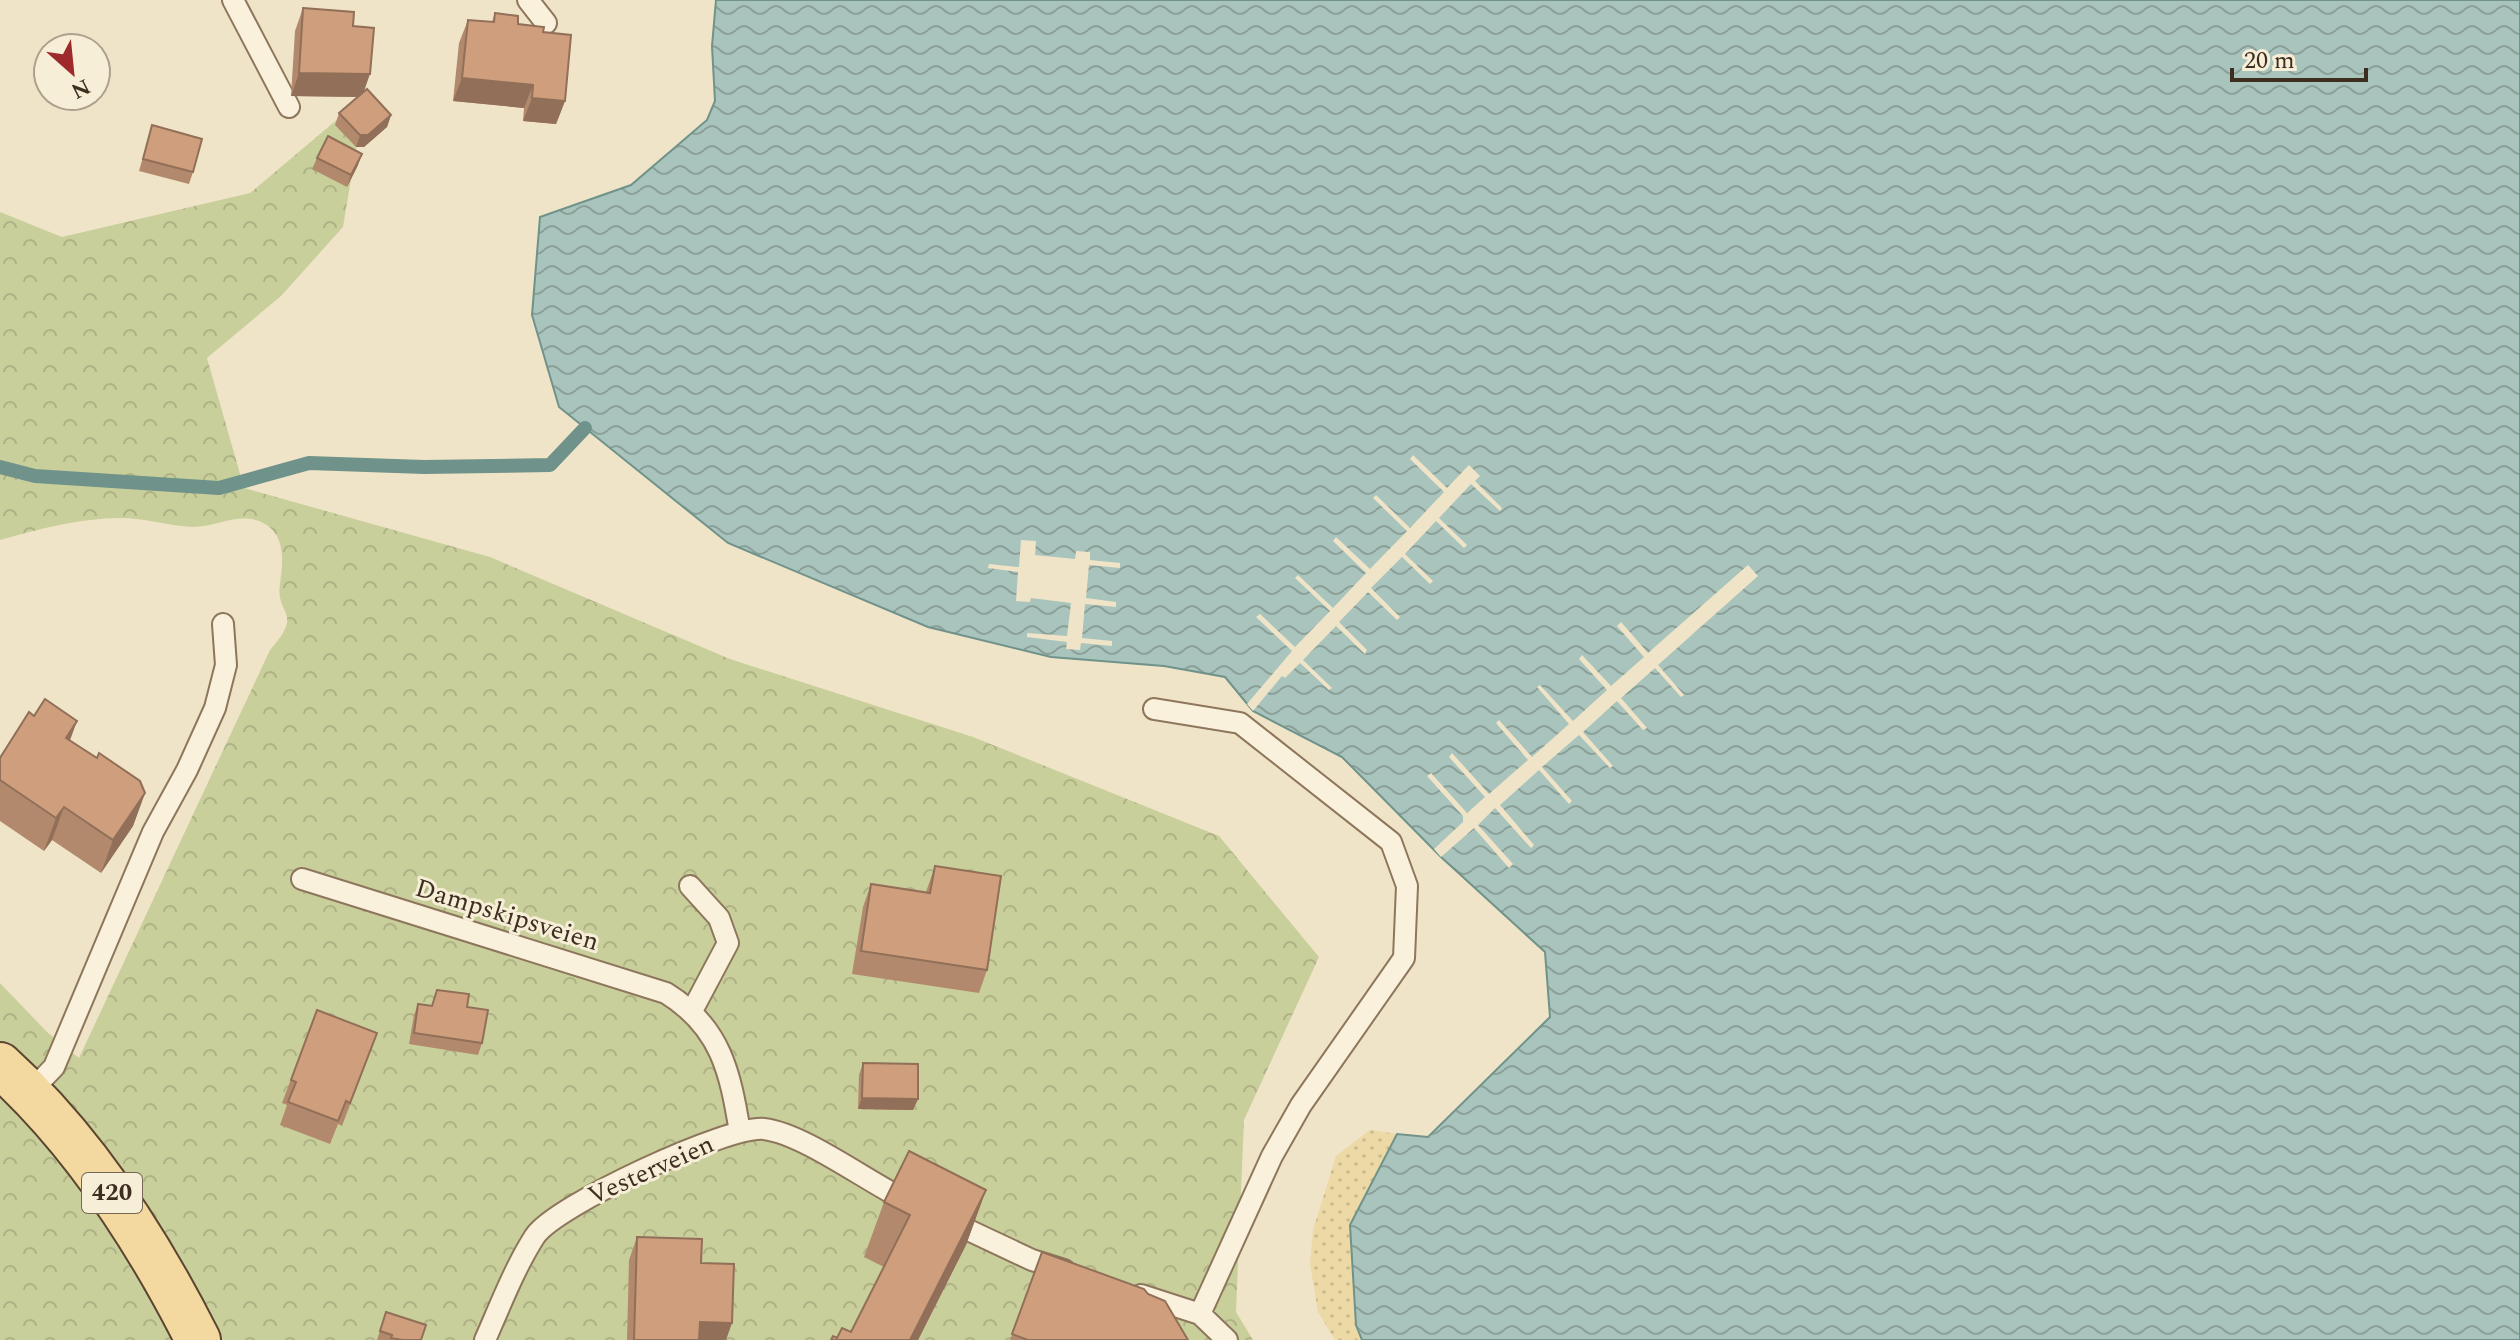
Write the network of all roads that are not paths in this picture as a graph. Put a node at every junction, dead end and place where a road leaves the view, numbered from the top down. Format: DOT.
graph roads {
  1 [pos="233,0"];
  2 [pos="528,0"];
  3 [pos="546,23"];
  4 [pos="289,107"];
  5 [pos="223,624"];
  6 [pos="1154,709"];
  7 [pos="302,879"];
  8 [pos="690,886"];
  9 [pos="693,1009"];
  10 [pos="15,1078"];
  11 [pos="740,1132"];
  12 [pos="1088,1278"];
  13 [pos="1116,1287"];
  14 [pos="1200,1314"];
  15 [pos="198,1340"];
  16 [pos="485,1340"];
  17 [pos="1227,1340"];
  1 -- 4 [label="lane"];
  2 -- 3 [label="lane"];
  5 -- 10 [label="lane"];
  6 -- 14 [label="lane"];
  7 -- 9 [label="lane, Dampskipsveien"];
  8 -- 9 [label="lane"];
  9 -- 11 [label="lane"];
  10 -- 15 [label="main road, 420"];
  11 -- 12 [label="lane, Vesterveien"];
  11 -- 16 [label="lane, Vesterveien"];
  13 -- 14 [label="lane"];
  14 -- 17 [label="lane"];
}
